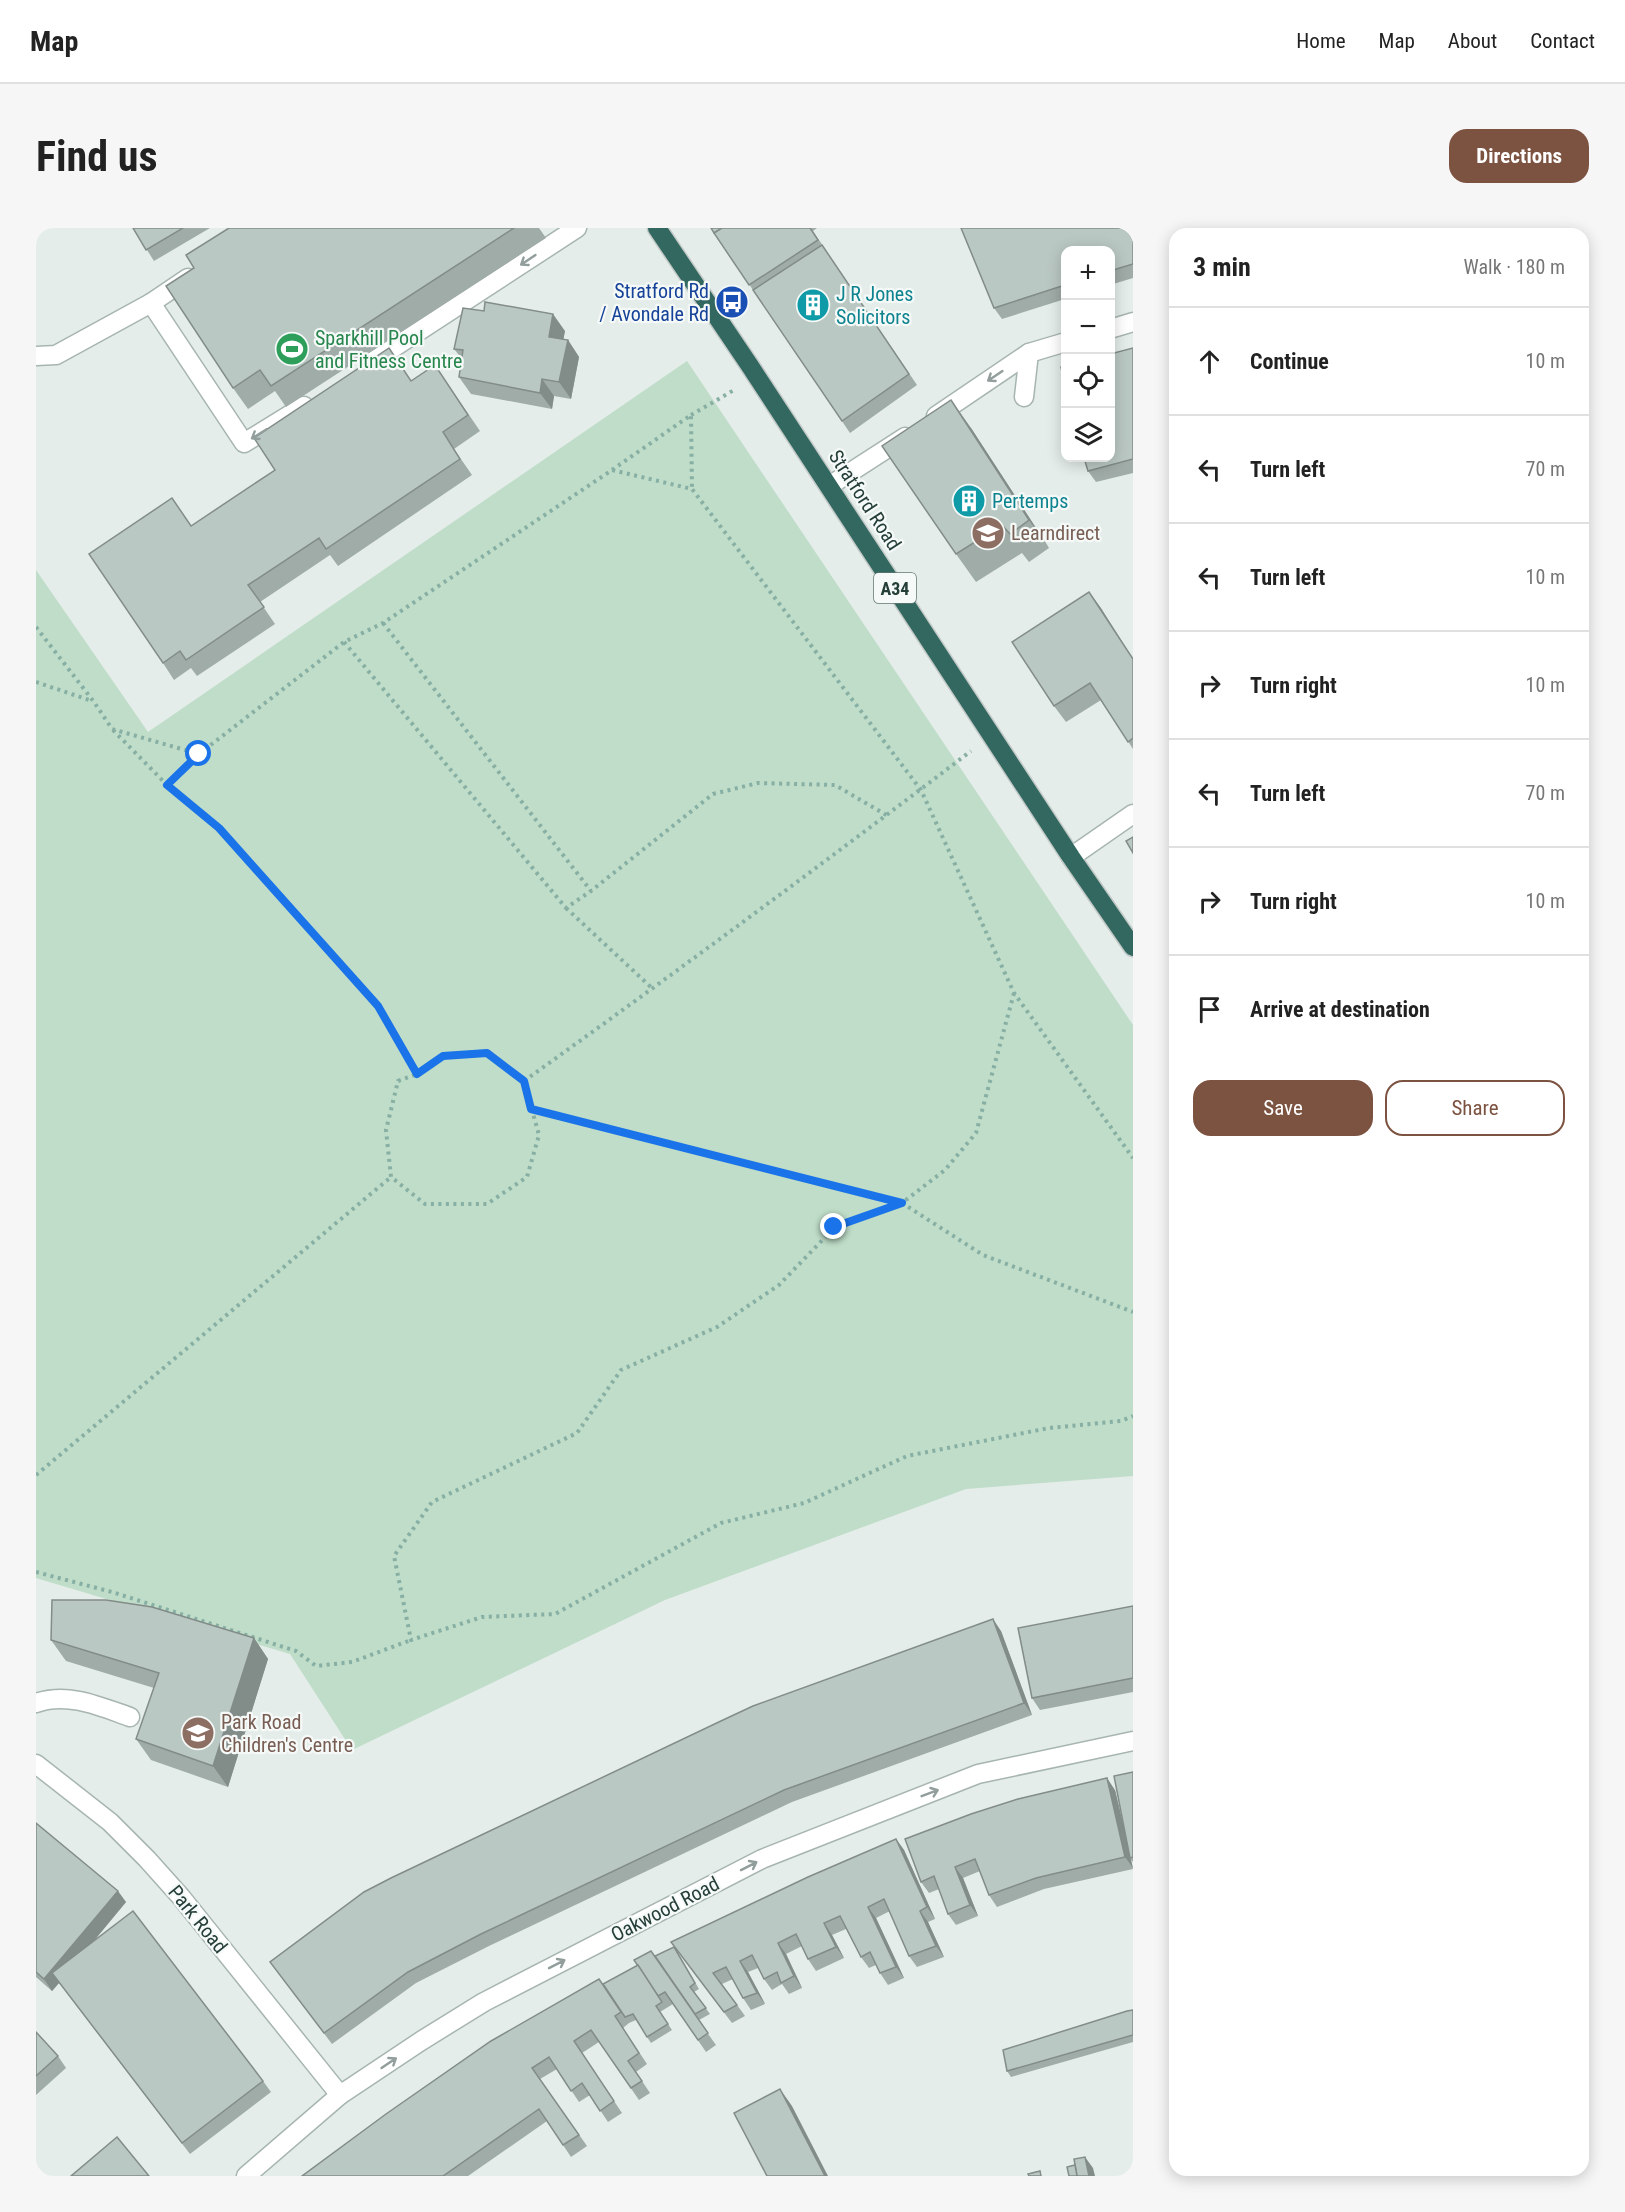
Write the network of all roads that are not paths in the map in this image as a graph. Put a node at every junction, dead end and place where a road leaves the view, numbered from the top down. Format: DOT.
graph roads {
  1 [pos="577,228"];
  2 [pos="657,228"];
  3 [pos="206,266"];
  4 [pos="151,303"];
  5 [pos="1133,322"];
  6 [pos="1115,327"];
  7 [pos="1061,343"];
  8 [pos="1029,353"];
  9 [pos="36,356"];
  10 [pos="355,373"];
  11 [pos="1024,397"];
  12 [pos="315,399"];
  13 [pos="829,486"];
  14 [pos="1133,814"];
  15 [pos="1071,858"];
  16 [pos="1133,947"];
  17 [pos="36,1703"];
  18 [pos="130,1716"];
  19 [pos="1133,1741"];
  20 [pos="36,1764"];
  21 [pos="340,2095"];
  22 [pos="246,2176"];
  1 -- 10 [label="street, one-way"];
  2 -- 13 [label="highway, Stratford Road / A34"];
  3 -- 4 [label="street"];
  4 -- 9 [label="street"];
  12 -- 4 [label="street, one-way"];
  5 -- 6 [label="street"];
  7 -- 8 [label="street"];
  8 -- 11 [label="street"];
  8 -- 13 [label="street, one-way"];
  13 -- 15 [label="highway, Stratford Road / A34"];
  14 -- 15 [label="street"];
  15 -- 16 [label="highway, Stratford Road / A34"];
  17 -- 18 [label="street"];
  21 -- 19 [label="street, Oakwood Road, one-way"];
  20 -- 21 [label="street, Park Road"];
  21 -- 22 [label="street, Oakwood Road"];
}
